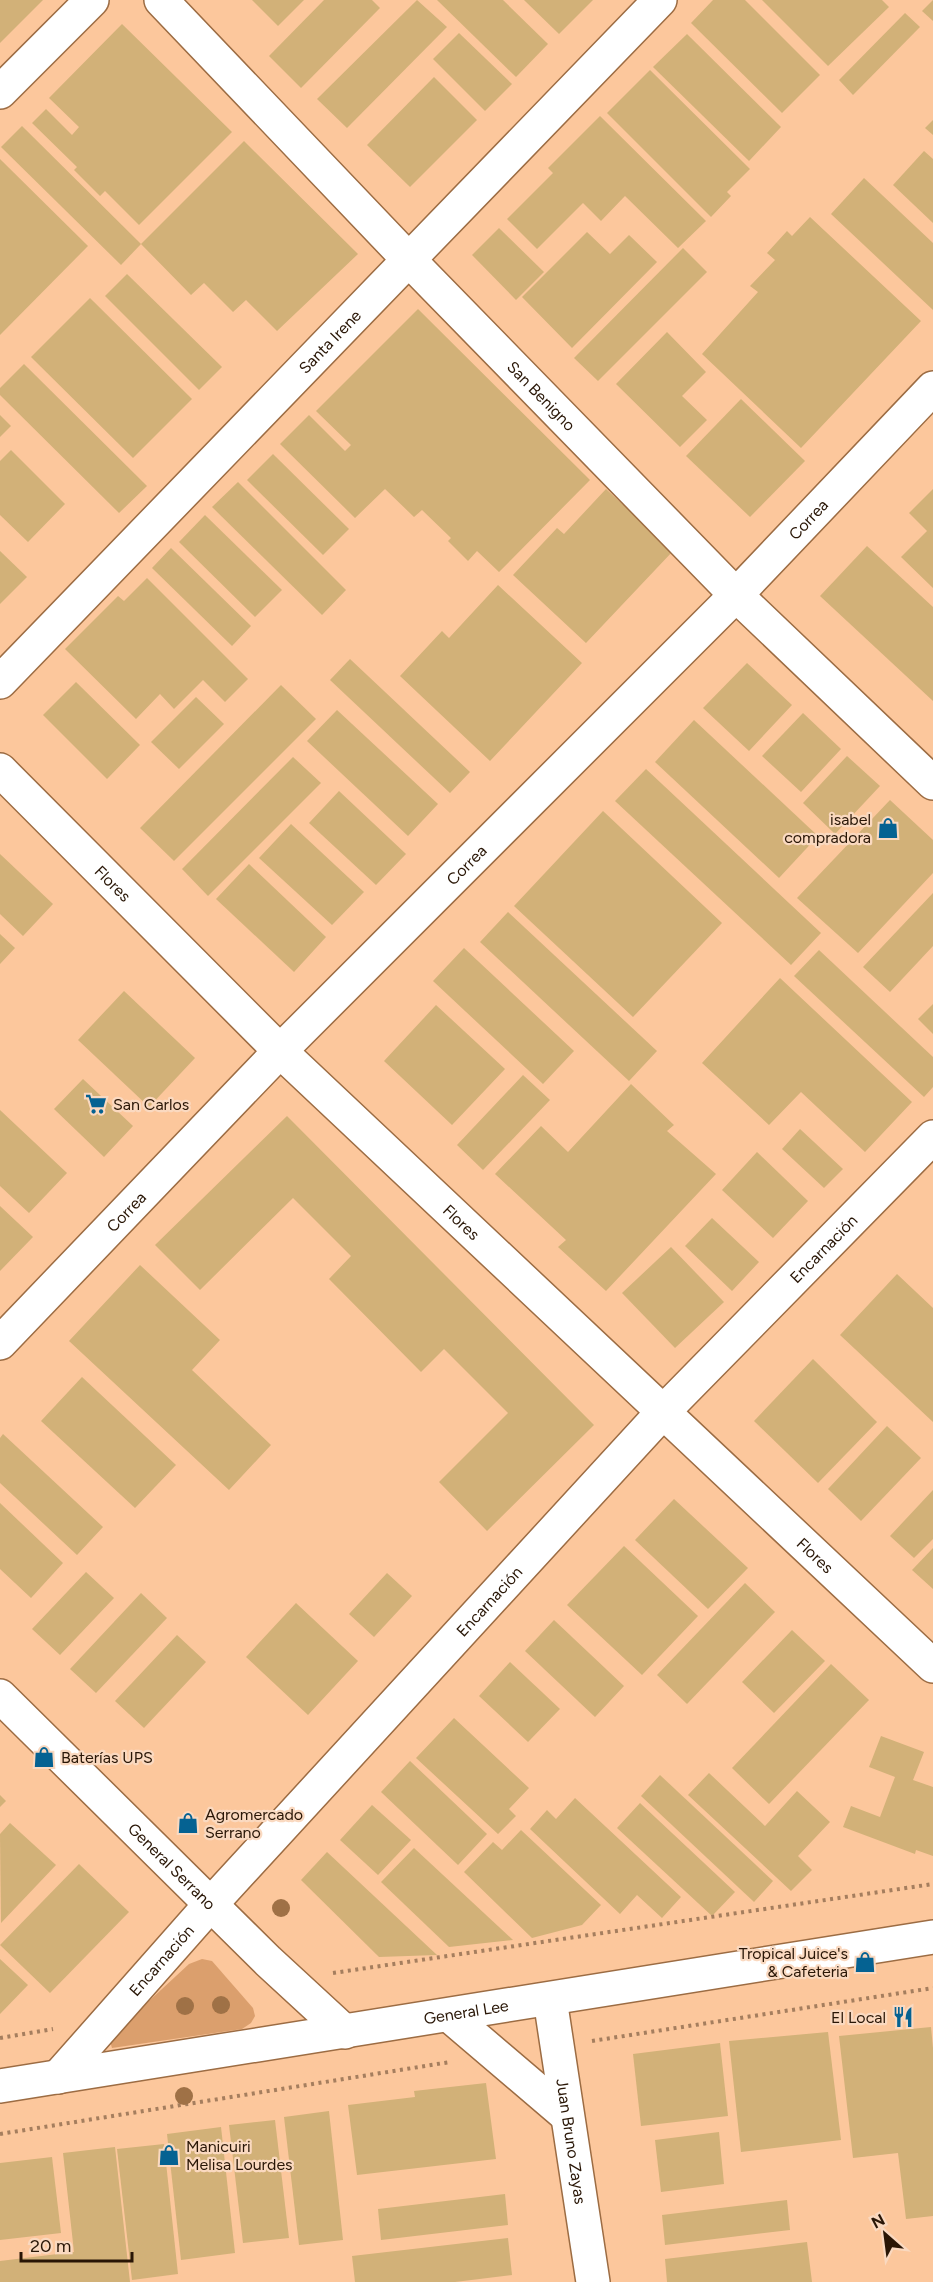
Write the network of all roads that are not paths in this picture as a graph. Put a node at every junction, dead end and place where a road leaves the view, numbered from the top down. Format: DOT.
graph roads {
  1 [pos="92,0"];
  2 [pos="161,0"];
  3 [pos="660,0"];
  4 [pos="0,92"];
  5 [pos="409,260"];
  6 [pos="933,388"];
  7 [pos="736,595"];
  8 [pos="0,682"];
  9 [pos="0,770"];
  10 [pos="933,783"];
  11 [pos="280,1051"];
  12 [pos="933,1137"];
  13 [pos="0,1343"];
  14 [pos="662,1413"];
  15 [pos="933,1666"];
  16 [pos="0,1696"];
  17 [pos="210,1905"];
  18 [pos="933,1937"];
  19 [pos="550,2000"];
  20 [pos="450,2016"];
  21 [pos="345,2032"];
  22 [pos="58,2077"];
  23 [pos="0,2086"];
  24 [pos="566,2114"];
  25 [pos="593,2282"];
  1 -- 4 [label="street"];
  2 -- 5 [label="street, San Benigno"];
  3 -- 5 [label="street, Santa Irene"];
  5 -- 7 [label="street, San Benigno"];
  5 -- 8 [label="street, Santa Irene"];
  6 -- 7 [label="street, Correa"];
  7 -- 10 [label="street, San Benigno"];
  7 -- 11 [label="street, Correa"];
  9 -- 11 [label="street, Flores"];
  11 -- 13 [label="street, Correa"];
  11 -- 14 [label="street, Flores"];
  12 -- 14 [label="street, Encarnación"];
  14 -- 15 [label="street, Flores"];
  14 -- 17 [label="street, Encarnación"];
  16 -- 17 [label="street, General Serrano"];
  17 -- 21 [label="street, General Serrano"];
  17 -- 22 [label="street, Encarnación"];
  18 -- 19 [label="street, General Lee"];
  19 -- 20 [label="street, General Lee"];
  19 -- 24 [label="street, Juan Bruno Zayas"];
  20 -- 21 [label="street, General Lee"];
  20 -- 24 [label="street"];
  21 -- 22 [label="street, General Lee"];
  22 -- 23 [label="street, General Lee"];
  24 -- 25 [label="street, Juan Bruno Zayas"];
}
